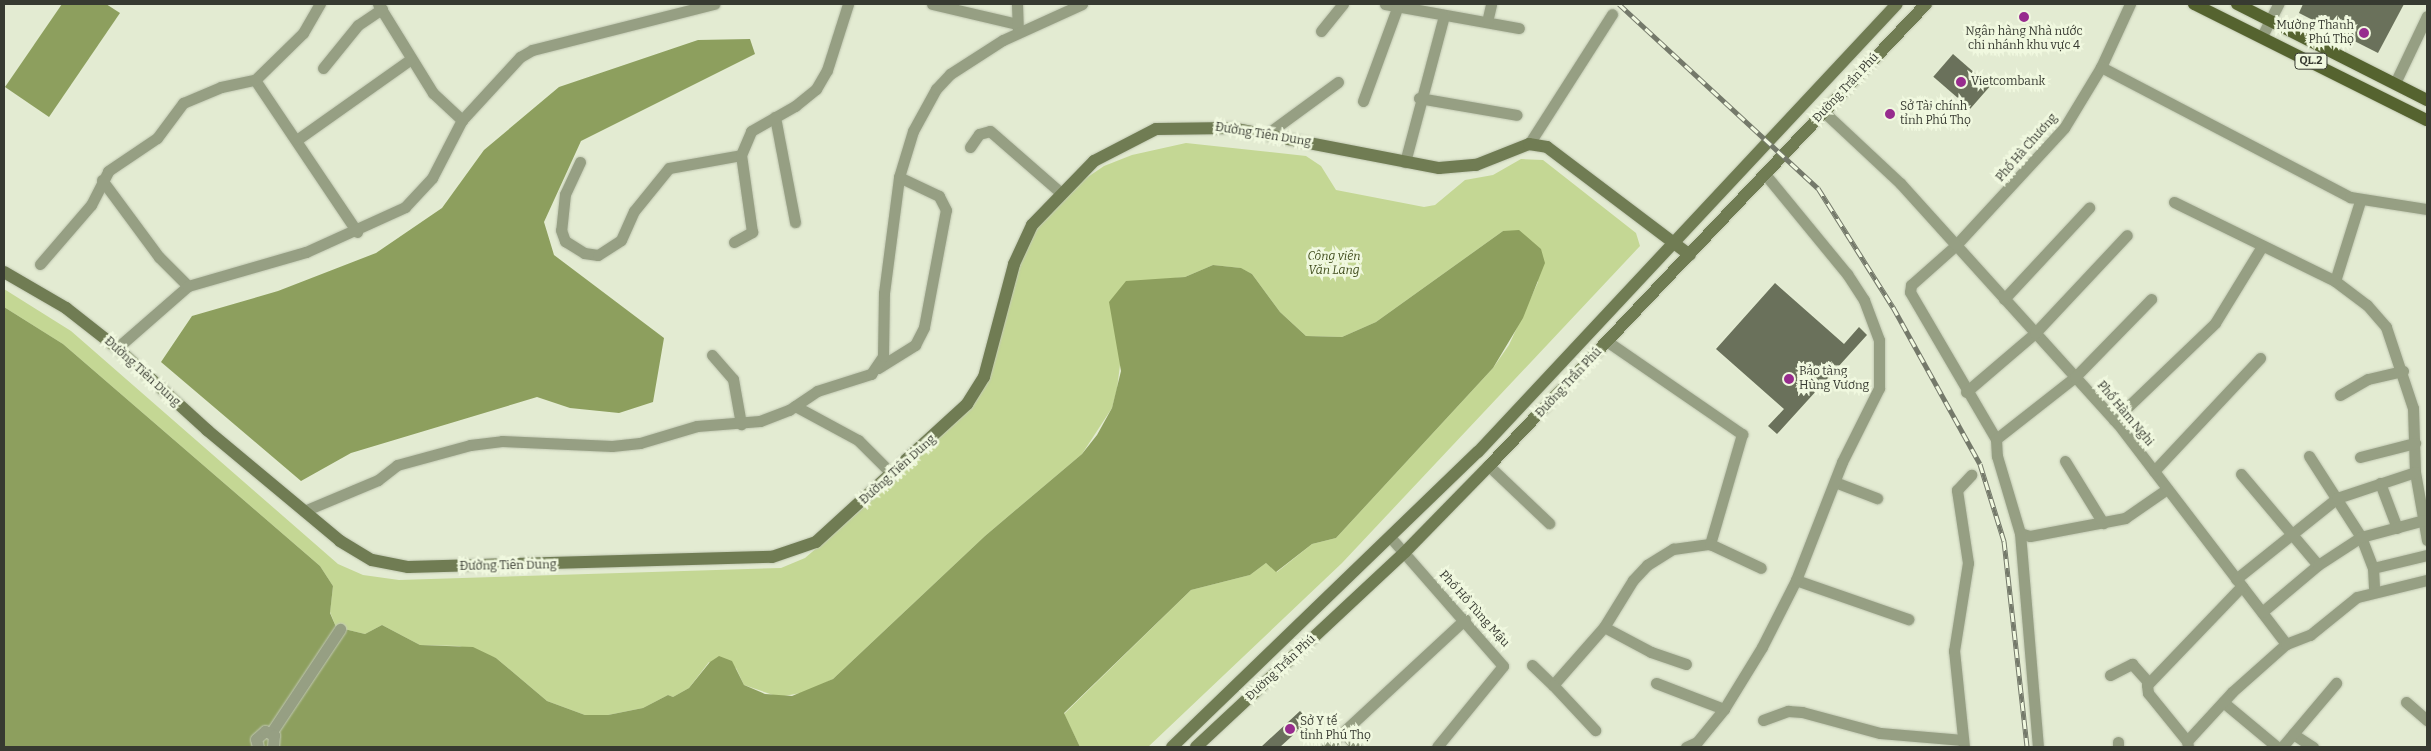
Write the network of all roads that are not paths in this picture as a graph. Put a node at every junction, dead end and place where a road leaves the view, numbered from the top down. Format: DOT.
graph roads {
  1 [pos="320,4"];
  2 [pos="714,4"];
  3 [pos="848,4"];
  4 [pos="933,4"];
  5 [pos="1017,4"];
  6 [pos="1082,4"];
  7 [pos="1343,4"];
  8 [pos="1491,4"];
  9 [pos="1897,4"];
  10 [pos="1926,4"];
  11 [pos="2130,4"];
  12 [pos="2194,4"];
  13 [pos="2236,4"];
  14 [pos="2278,4"];
  15 [pos="380,6"];
  16 [pos="1391,6"];
  17 [pos="1612,14"];
  18 [pos="1444,15"];
  19 [pos="2427,16"];
  20 [pos="2270,20"];
  21 [pos="1486,22"];
  22 [pos="1018,28"];
  23 [pos="1519,28"];
  24 [pos="1321,31"];
  25 [pos="2262,36"];
  26 [pos="411,59"];
  27 [pos="2101,67"];
  28 [pos="323,68"];
  29 [pos="255,80"];
  30 [pos="1338,82"];
  31 [pos="2395,83"];
  32 [pos="1419,98"];
  33 [pos="2427,100"];
  34 [pos="1363,101"];
  35 [pos="1824,112"];
  36 [pos="1517,115"];
  37 [pos="775,117"];
  38 [pos="462,120"];
  39 [pos="2427,120"];
  40 [pos="1268,134"];
  41 [pos="298,139"];
  42 [pos="1529,144"];
  43 [pos="970,147"];
  44 [pos="741,154"];
  45 [pos="580,162"];
  46 [pos="1405,162"];
  47 [pos="1765,174"];
  48 [pos="899,177"];
  49 [pos="102,180"];
  50 [pos="1060,192"];
  51 [pos="2360,201"];
  52 [pos="2174,202"];
  53 [pos="2089,208"];
  54 [pos="2427,209"];
  55 [pos="795,222"];
  56 [pos="357,232"];
  57 [pos="2127,235"];
  58 [pos="734,242"];
  59 [pos="1674,242"];
  60 [pos="1955,246"];
  61 [pos="2261,248"];
  62 [pos="1690,255"];
  63 [pos="40,264"];
  64 [pos="4,272"];
  65 [pos="2335,281"];
  66 [pos="188,286"];
  67 [pos="2151,299"];
  68 [pos="2004,300"];
  69 [pos="2035,333"];
  70 [pos="1608,342"];
  71 [pos="118,348"];
  72 [pos="712,355"];
  73 [pos="2260,358"];
  74 [pos="878,368"];
  75 [pos="2403,371"];
  76 [pos="2075,377"];
  77 [pos="1966,392"];
  78 [pos="2340,396"];
  79 [pos="796,406"];
  80 [pos="2114,420"];
  81 [pos="740,424"];
  82 [pos="1996,439"];
  83 [pos="2415,443"];
  84 [pos="2309,456"];
  85 [pos="2360,457"];
  86 [pos="2065,461"];
  87 [pos="1490,466"];
  88 [pos="2154,471"];
  89 [pos="2414,472"];
  90 [pos="2241,474"];
  91 [pos="893,475"];
  92 [pos="1971,475"];
  93 [pos="1834,482"];
  94 [pos="2380,483"];
  95 [pos="2168,489"];
  96 [pos="1876,498"];
  97 [pos="2337,498"];
  98 [pos="304,511"];
  99 [pos="2424,520"];
  100 [pos="1549,523"];
  101 [pos="2103,523"];
  102 [pos="2397,528"];
  103 [pos="2290,532"];
  104 [pos="2020,533"];
  105 [pos="2361,537"];
  106 [pos="1391,538"];
  107 [pos="2427,540"];
  108 [pos="1710,544"];
  109 [pos="1405,552"];
  110 [pos="2427,555"];
  111 [pos="2318,565"];
  112 [pos="1761,568"];
  113 [pos="2373,568"];
  114 [pos="1796,580"];
  115 [pos="2427,580"];
  116 [pos="2239,582"];
  117 [pos="2374,590"];
  118 [pos="2262,612"];
  119 [pos="1465,619"];
  120 [pos="1908,619"];
  121 [pos="1604,627"];
  122 [pos="340,629"];
  123 [pos="2286,644"];
  124 [pos="1686,664"];
  125 [pos="1532,665"];
  126 [pos="2110,675"];
  127 [pos="1656,683"];
  128 [pos="2149,683"];
  129 [pos="2336,683"];
  130 [pos="1554,685"];
  131 [pos="2223,702"];
  132 [pos="2406,702"];
  133 [pos="1724,709"];
  134 [pos="1763,720"];
  135 [pos="2427,720"];
  136 [pos="1595,730"];
  137 [pos="1344,732"];
  138 [pos="271,733"];
  139 [pos="2293,734"];
  140 [pos="1901,742"];
  141 [pos="1964,744"];
  142 [pos="2187,744"];
  143 [pos="1701,745"];
  144 [pos="258,747"];
  145 [pos="273,747"];
  146 [pos="1174,747"];
  147 [pos="1196,747"];
  148 [pos="1327,747"];
  149 [pos="1356,747"];
  150 [pos="1439,747"];
  151 [pos="1686,747"];
  152 [pos="2038,747"];
  153 [pos="2278,747"];
  154 [pos="2282,747"];
  155 [pos="2313,747"];
  1 -- 29 [label="street"];
  2 -- 38 [label="street"];
  3 -- 37 [label="street"];
  4 -- 22 [label="street"];
  5 -- 22 [label="street"];
  6 -- 22 [label="street"];
  7 -- 24 [label="street"];
  8 -- 21 [label="street"];
  9 -- 59 [label="main road, Đường Trần Phú"];
  10 -- 35 [label="main road, Đường Trần Phú"];
  11 -- 27 [label="street, Phố Hà Chương"];
  12 -- 25 [label="main road, QL.2"];
  13 -- 20 [label="main road, QL.2"];
  14 -- 20 [label="street"];
  15 -- 26 [label="street"];
  15 -- 28 [label="street"];
  16 -- 18 [label="street"];
  16 -- 34 [label="street"];
  17 -- 42 [label="street"];
  18 -- 21 [label="street"];
  18 -- 32 [label="street"];
  19 -- 31 [label="street"];
  20 -- 25 [label="street"];
  20 -- 31 [label="main road, QL.2"];
  21 -- 23 [label="street"];
  22 -- 48 [label="street"];
  25 -- 39 [label="main road, QL.2"];
  26 -- 38 [label="street"];
  26 -- 41 [label="street"];
  27 -- 51 [label="street"];
  27 -- 60 [label="street, Phố Hà Chương"];
  29 -- 41 [label="street"];
  29 -- 49 [label="street"];
  30 -- 40 [label="street"];
  31 -- 33 [label="main road, QL.2"];
  32 -- 36 [label="street"];
  32 -- 46 [label="street"];
  35 -- 47 [label="main road, Đường Trần Phú"];
  35 -- 60 [label="street, Phố Hàm Nghi"];
  37 -- 44 [label="street"];
  37 -- 55 [label="street"];
  38 -- 56 [label="street"];
  40 -- 46 [label="main road, Đường Tiên Dung"];
  40 -- 50 [label="main road, Đường Tiên Dung"];
  41 -- 56 [label="street"];
  42 -- 46 [label="main road, Đường Tiên Dung"];
  42 -- 59 [label="main road"];
  43 -- 50 [label="street"];
  44 -- 45 [label="street"];
  44 -- 58 [label="street"];
  47 -- 62 [label="main road, Đường Trần Phú"];
  47 -- 93 [label="street"];
  48 -- 74 [label="street"];
  48 -- 74 [label="street"];
  49 -- 63 [label="street"];
  49 -- 66 [label="street"];
  50 -- 91 [label="main road, Đường Tiên Dung"];
  51 -- 54 [label="street"];
  51 -- 65 [label="street"];
  52 -- 61 [label="street"];
  53 -- 68 [label="street"];
  56 -- 66 [label="street"];
  57 -- 69 [label="street"];
  59 -- 62 [label="main road"];
  59 -- 106 [label="main road, Đường Trần Phú"];
  60 -- 68 [label="street, Phố Hàm Nghi"];
  60 -- 77 [label="street, Phố Hà Chương"];
  61 -- 65 [label="street"];
  61 -- 80 [label="street"];
  62 -- 70 [label="main road, Đường Trần Phú"];
  64 -- 71 [label="main road, Đường Tiên Dung"];
  65 -- 75 [label="street"];
  66 -- 71 [label="street"];
  67 -- 76 [label="street"];
  68 -- 69 [label="street, Phố Hàm Nghi"];
  69 -- 76 [label="street, Phố Hàm Nghi"];
  69 -- 77 [label="street"];
  70 -- 87 [label="main road, Đường Trần Phú"];
  70 -- 108 [label="street"];
  71 -- 98 [label="main road, Đường Tiên Dung"];
  72 -- 81 [label="street"];
  73 -- 88 [label="street"];
  74 -- 79 [label="street"];
  75 -- 78 [label="street"];
  75 -- 83 [label="street"];
  76 -- 80 [label="street, Phố Hàm Nghi"];
  76 -- 82 [label="street"];
  77 -- 82 [label="street"];
  79 -- 81 [label="street"];
  79 -- 91 [label="street"];
  80 -- 88 [label="street, Phố Hàm Nghi"];
  81 -- 98 [label="street"];
  82 -- 104 [label="street"];
  83 -- 85 [label="street"];
  83 -- 89 [label="street"];
  84 -- 97 [label="street"];
  86 -- 101 [label="street"];
  87 -- 100 [label="street"];
  87 -- 109 [label="main road, Đường Trần Phú"];
  88 -- 95 [label="street, Phố Hàm Nghi"];
  89 -- 94 [label="street"];
  89 -- 99 [label="street"];
  90 -- 103 [label="street"];
  91 -- 98 [label="main road, Đường Tiên Dung"];
  92 -- 141 [label="street"];
  93 -- 96 [label="street"];
  93 -- 114 [label="street"];
  94 -- 97 [label="street"];
  94 -- 102 [label="street"];
  95 -- 101 [label="street"];
  95 -- 116 [label="street, Phố Hàm Nghi"];
  97 -- 103 [label="street"];
  97 -- 105 [label="street"];
  99 -- 102 [label="street"];
  99 -- 107 [label="street"];
  101 -- 104 [label="street"];
  102 -- 105 [label="street"];
  103 -- 111 [label="street"];
  103 -- 116 [label="street"];
  104 -- 152 [label="street"];
  105 -- 111 [label="street"];
  105 -- 113 [label="street"];
  106 -- 109 [label="street, Phố Hồ Tùng Mậu"];
  106 -- 146 [label="main road, Đường Trần Phú"];
  108 -- 112 [label="street"];
  108 -- 121 [label="street"];
  109 -- 119 [label="street, Phố Hồ Tùng Mậu"];
  109 -- 147 [label="main road, Đường Trần Phú"];
  110 -- 113 [label="street"];
  111 -- 118 [label="street"];
  113 -- 117 [label="street"];
  114 -- 120 [label="street"];
  114 -- 133 [label="street"];
  115 -- 117 [label="street"];
  116 -- 118 [label="street, Phố Hàm Nghi"];
  116 -- 128 [label="street"];
  117 -- 123 [label="street"];
  118 -- 123 [label="street, Phố Hàm Nghi"];
  119 -- 137 [label="street"];
  119 -- 150 [label="street, Phố Hồ Tùng Mậu"];
  121 -- 124 [label="street"];
  121 -- 130 [label="street"];
  122 -- 138 [label="street"];
  123 -- 131 [label="street"];
  125 -- 130 [label="street"];
  126 -- 128 [label="street"];
  127 -- 133 [label="street"];
  128 -- 142 [label="street"];
  129 -- 139 [label="street"];
  130 -- 136 [label="street"];
  131 -- 142 [label="street"];
  131 -- 153 [label="street"];
  132 -- 135 [label="street"];
  133 -- 143 [label="street"];
  134 -- 140 [label="street"];
  137 -- 148 [label="street"];
  137 -- 149 [label="street"];
  138 -- 144 [label="street"];
  138 -- 145 [label="street"];
  139 -- 154 [label="street"];
  139 -- 155 [label="street"];
  140 -- 141 [label="street"];
  143 -- 151 [label="street"];
}
